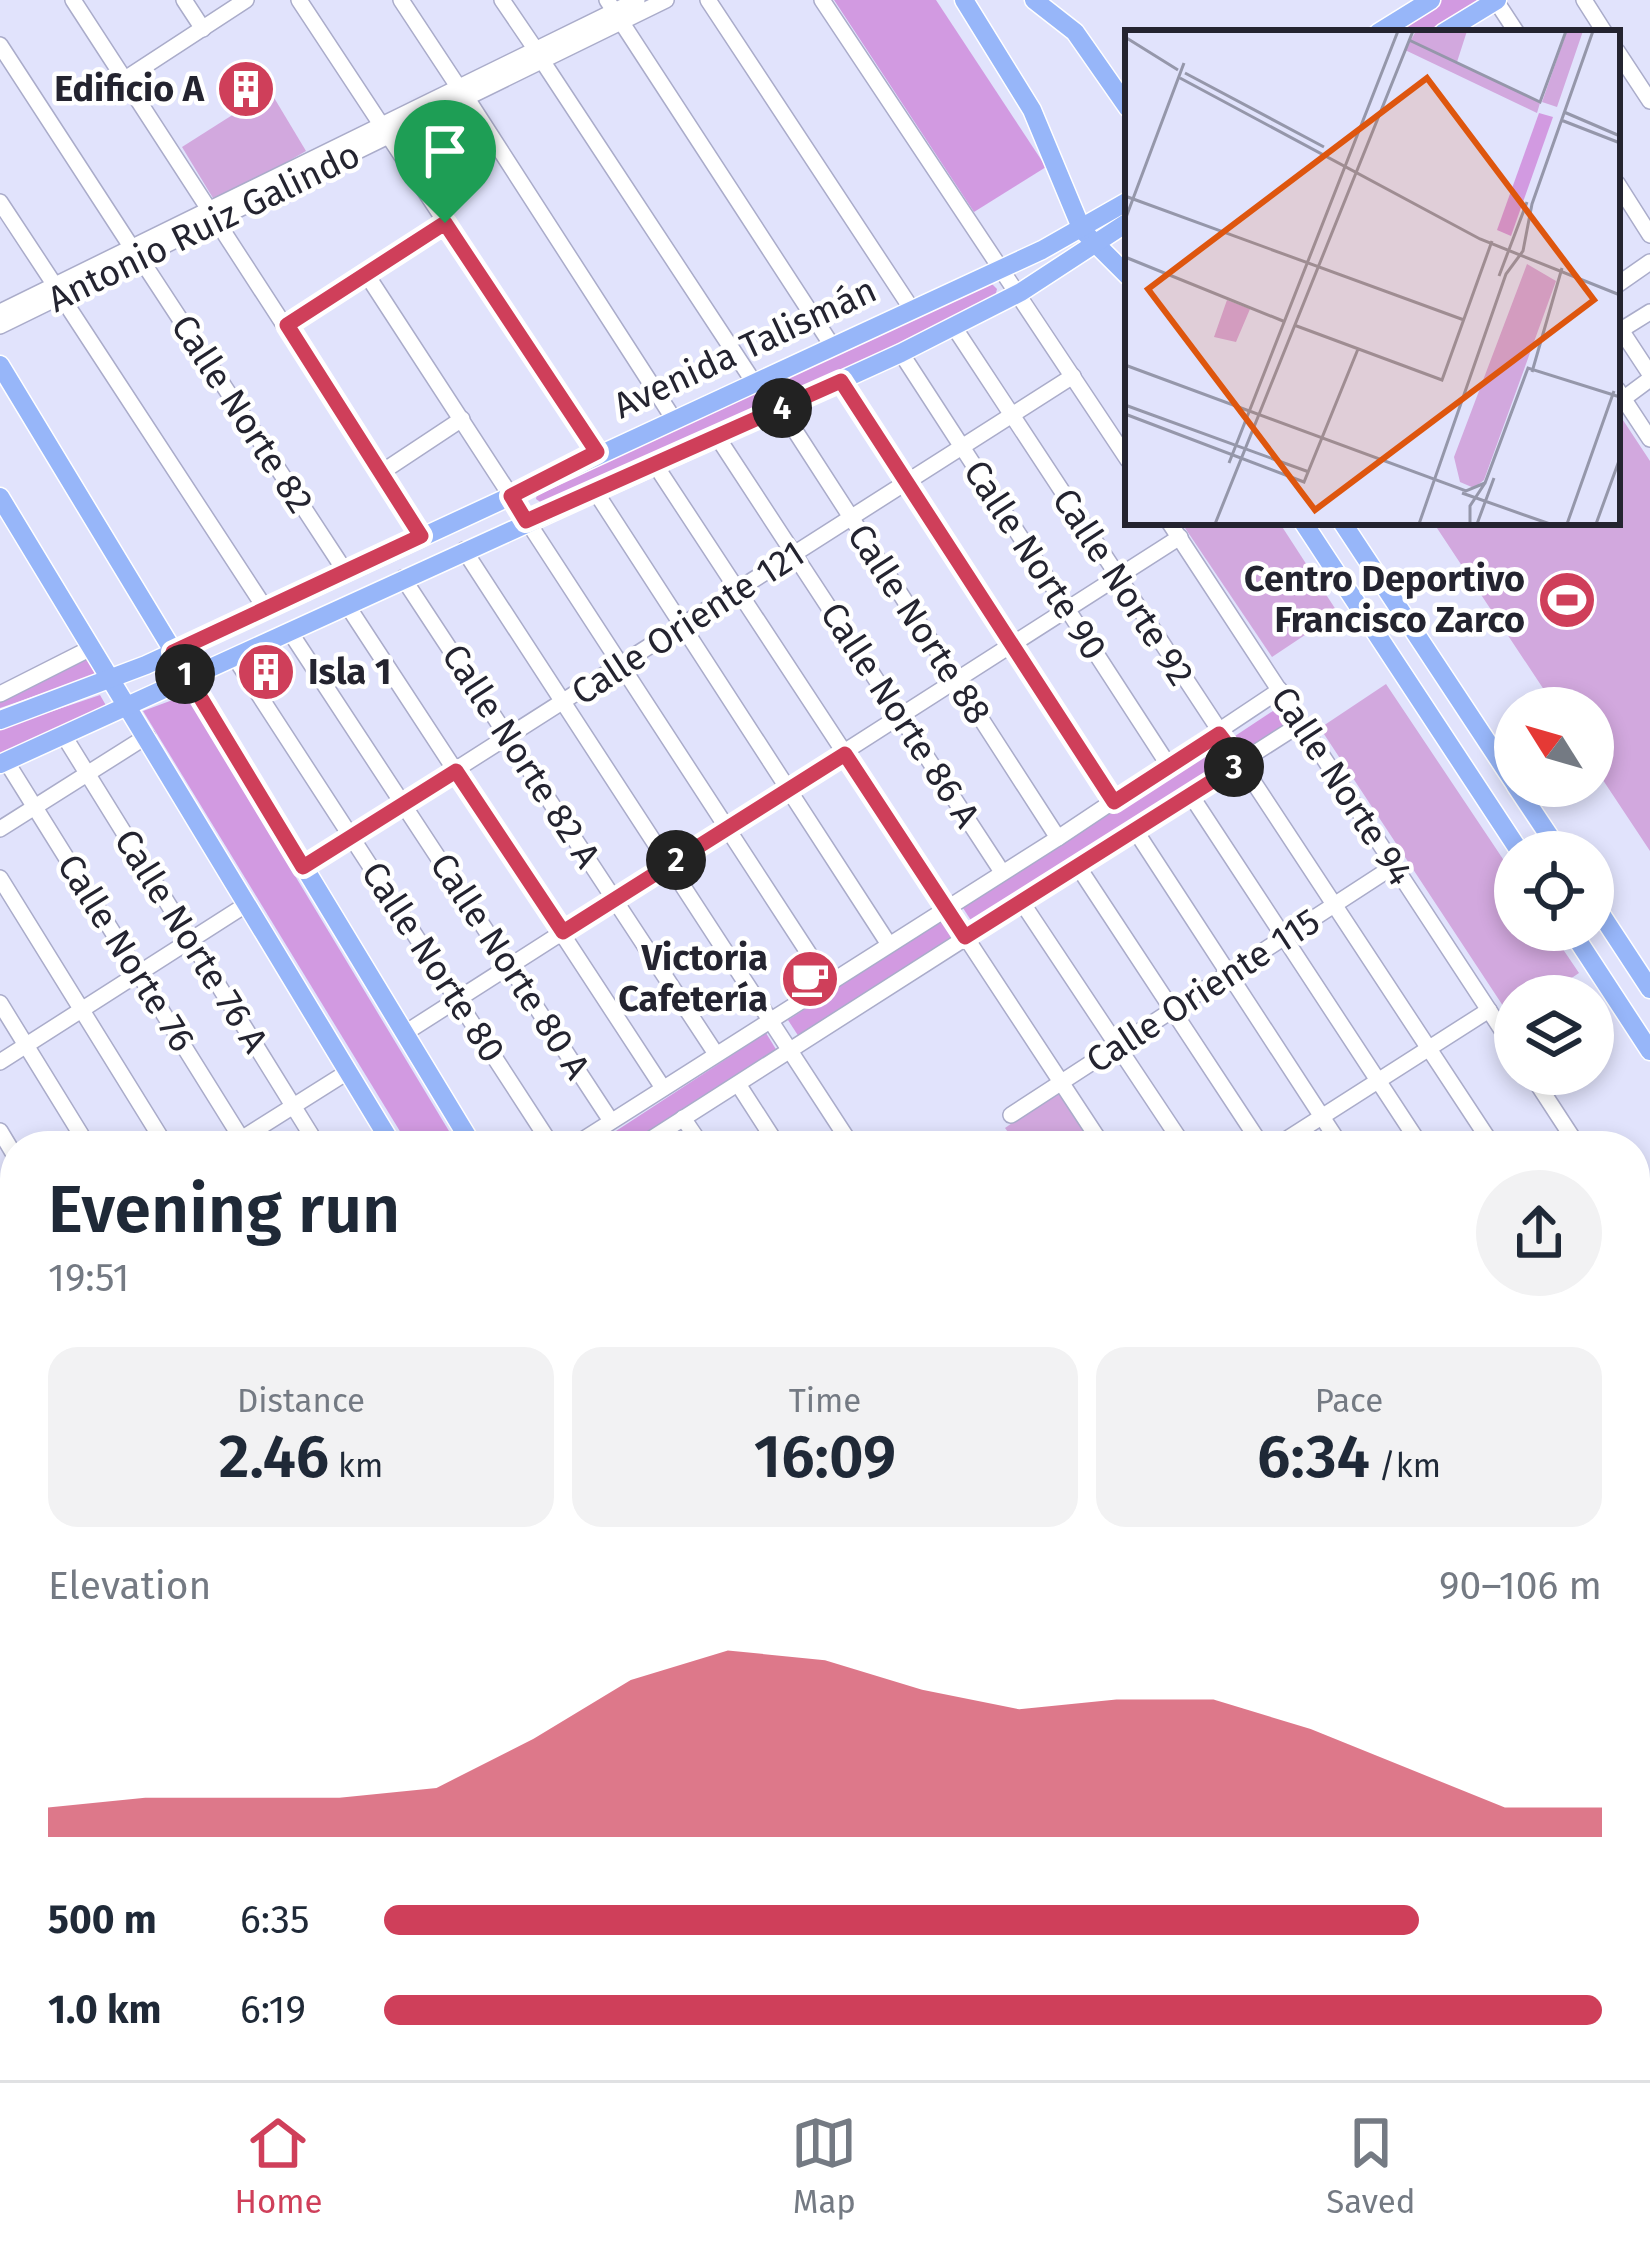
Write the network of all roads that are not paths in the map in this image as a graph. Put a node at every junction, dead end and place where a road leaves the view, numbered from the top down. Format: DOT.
graph roads {
  1 [pos="73,0"];
  2 [pos="184,0"];
  3 [pos="246,0"];
  4 [pos="299,0"];
  5 [pos="401,0"];
  6 [pos="502,0"];
  7 [pos="637,0"];
  8 [pos="666,0"];
  9 [pos="708,0"];
  10 [pos="822,0"];
  11 [pos="964,0"];
  12 [pos="1034,0"];
  13 [pos="1431,0"];
  14 [pos="1497,0"];
  15 [pos="1584,0"];
  16 [pos="613,11"];
  17 [pos="1465,25"];
  18 [pos="203,29"];
  19 [pos="1383,30"];
  20 [pos="1515,30"];
  21 [pos="1603,30"];
  22 [pos="0,45"];
  23 [pos="539,56"];
  24 [pos="1620,56"];
  25 [pos="125,79"];
  26 [pos="463,94"];
  27 [pos="1650,101"];
  28 [pos="1125,104"];
  29 [pos="386,131"];
  30 [pos="1620,188"];
  31 [pos="0,202"];
  32 [pos="1125,210"];
  33 [pos="213,215"];
  34 [pos="445,223"];
  35 [pos="1650,235"];
  36 [pos="1089,236"];
  37 [pos="136,253"];
  38 [pos="1650,262"];
  39 [pos="1001,268"];
  40 [pos="365,272"];
  41 [pos="1125,273"];
  42 [pos="1620,283"];
  43 [pos="58,290"];
  44 [pos="1021,292"];
  45 [pos="911,308"];
  46 [pos="0,312"];
  47 [pos="1650,312"];
  48 [pos="287,325"];
  49 [pos="0,326"];
  50 [pos="954,327"];
  51 [pos="1620,327"];
  52 [pos="1620,329"];
  53 [pos="831,344"];
  54 [pos="901,352"];
  55 [pos="0,364"];
  56 [pos="1072,376"];
  57 [pos="1650,377"];
  58 [pos="753,381"];
  59 [pos="841,381"];
  60 [pos="1620,394"];
  61 [pos="781,409"];
  62 [pos="1012,415"];
  63 [pos="674,418"];
  64 [pos="462,419"];
  65 [pos="718,438"];
  66 [pos="1650,439"];
  67 [pos="961,448"];
  68 [pos="597,452"];
  69 [pos="1125,456"];
  70 [pos="656,466"];
  71 [pos="382,472"];
  72 [pos="905,483"];
  73 [pos="595,490"];
  74 [pos="511,496"];
  75 [pos="0,497"];
  76 [pos="851,519"];
  77 [pos="526,521"];
  78 [pos="1171,525"];
  79 [pos="1305,525"];
  80 [pos="1344,525"];
  81 [pos="421,536"];
  82 [pos="1180,538"];
  83 [pos="464,550"];
  84 [pos="795,555"];
  85 [pos="345,571"];
  86 [pos="404,578"];
  87 [pos="1118,580"];
  88 [pos="738,592"];
  89 [pos="347,604"];
  90 [pos="265,608"];
  91 [pos="1070,610"];
  92 [pos="683,626"];
  93 [pos="290,632"];
  94 [pos="1013,646"];
  95 [pos="91,649"];
  96 [pos="173,652"];
  97 [pos="235,658"];
  98 [pos="622,664"];
  99 [pos="146,665"];
  100 [pos="188,679"];
  101 [pos="111,681"];
  102 [pos="957,682"];
  103 [pos="1280,690"];
  104 [pos="158,692"];
  105 [pos="0,694"];
  106 [pos="562,704"];
  107 [pos="128,706"];
  108 [pos="902,718"];
  109 [pos="0,719"];
  110 [pos="1302,723"];
  111 [pos="1219,734"];
  112 [pos="64,736"];
  113 [pos="147,736"];
  114 [pos="509,737"];
  115 [pos="1494,752"];
  116 [pos="845,754"];
  117 [pos="3,762"];
  118 [pos="1241,763"];
  119 [pos="1169,766"];
  120 [pos="456,771"];
  121 [pos="86,773"];
  122 [pos="789,789"];
  123 [pos="1190,794"];
  124 [pos="1114,802"];
  125 [pos="405,803"];
  126 [pos="35,807"];
  127 [pos="727,828"];
  128 [pos="0,829"];
  129 [pos="1135,830"];
  130 [pos="1506,831"];
  131 [pos="352,838"];
  132 [pos="1058,838"];
  133 [pos="670,864"];
  134 [pos="1077,865"];
  135 [pos="1394,866"];
  136 [pos="303,867"];
  137 [pos="1002,872"];
  138 [pos="0,878"];
  139 [pos="615,899"];
  140 [pos="1022,902"];
  141 [pos="247,904"];
  142 [pos="946,907"];
  143 [pos="1334,907"];
  144 [pos="563,932"];
  145 [pos="1614,934"];
  146 [pos="965,937"];
  147 [pos="1284,940"];
  148 [pos="191,941"];
  149 [pos="888,943"];
  150 [pos="1585,951"];
  151 [pos="510,966"];
  152 [pos="138,974"];
  153 [pos="1228,975"];
  154 [pos="828,983"];
  155 [pos="1650,988"];
  156 [pos="458,1000"];
  157 [pos="0,1003"];
  158 [pos="83,1009"];
  159 [pos="1489,1010"];
  160 [pos="1173,1011"];
  161 [pos="1494,1018"];
  162 [pos="770,1021"];
  163 [pos="405,1033"];
  164 [pos="1118,1044"];
  165 [pos="27,1046"];
  166 [pos="1429,1049"];
  167 [pos="788,1051"];
  168 [pos="1650,1051"];
  169 [pos="716,1054"];
  170 [pos="0,1062"];
  171 [pos="349,1071"];
  172 [pos="1378,1082"];
  173 [pos="1061,1083"];
  174 [pos="738,1084"];
  175 [pos="663,1088"];
  176 [pos="1545,1095"];
  177 [pos="295,1107"];
  178 [pos="1011,1115"];
  179 [pos="1322,1117"];
  180 [pos="683,1118"];
  181 [pos="611,1120"];
  182 [pos="79,1131"];
  183 [pos="157,1131"];
  184 [pos="232,1131"];
  185 [pos="259,1131"];
  186 [pos="309,1131"];
  187 [pos="384,1131"];
  188 [pos="464,1131"];
  189 [pos="543,1131"];
  190 [pos="595,1131"];
  191 [pos="663,1131"];
  192 [pos="692,1131"];
  193 [pos="768,1131"];
  194 [pos="842,1131"];
  195 [pos="1093,1131"];
  196 [pos="1174,1131"];
  197 [pos="1252,1131"];
  198 [pos="1300,1131"];
  199 [pos="1331,1131"];
  200 [pos="1411,1131"];
  201 [pos="1483,1131"];
  202 [pos="1568,1131"];
  1 -- 25 [label="street"];
  2 -- 18 [label="street"];
  3 -- 18 [label="street"];
  4 -- 29 [label="street"];
  5 -- 26 [label="street"];
  6 -- 23 [label="street"];
  7 -- 16 [label="street, Antonio Ruiz Galindo"];
  8 -- 16 [label="street, Antonio Ruiz Galindo"];
  9 -- 45 [label="street"];
  10 -- 39 [label="street"];
  11 -- 36 [label="main road"];
  12 -- 28 [label="main road"];
  13 -- 19 [label="main road"];
  14 -- 17 [label="main road"];
  14 -- 20 [label="street"];
  15 -- 21 [label="street"];
  16 -- 23 [label="street, Antonio Ruiz Galindo"];
  16 -- 53 [label="street"];
  18 -- 25 [label="street"];
  22 -- 37 [label="street, Calle Norte 82"];
  23 -- 26 [label="street, Antonio Ruiz Galindo"];
  23 -- 58 [label="street"];
  24 -- 27 [label="street"];
  25 -- 33 [label="street"];
  26 -- 29 [label="street, Antonio Ruiz Galindo"];
  26 -- 63 [label="street"];
  29 -- 33 [label="street, Antonio Ruiz Galindo"];
  29 -- 34 [label="street"];
  30 -- 35 [label="street"];
  31 -- 43 [label="street"];
  32 -- 36 [label="main road, Avenida Talismán"];
  33 -- 37 [label="street, Antonio Ruiz Galindo"];
  33 -- 48 [label="street"];
  34 -- 40 [label="street"];
  34 -- 68 [label="street"];
  36 -- 39 [label="main road, Avenida Talismán"];
  36 -- 41 [label="main road"];
  36 -- 44 [label="main road, Avenida Talismán"];
  37 -- 43 [label="street, Antonio Ruiz Galindo"];
  37 -- 85 [label="street, Calle Norte 82"];
  38 -- 42 [label="street"];
  39 -- 44 [label="street"];
  39 -- 45 [label="main road, Avenida Talismán"];
  40 -- 48 [label="street"];
  40 -- 64 [label="street"];
  43 -- 46 [label="street, Antonio Ruiz Galindo"];
  43 -- 49 [label="street, Antonio Ruiz Galindo"];
  43 -- 90 [label="street"];
  44 -- 50 [label="main road, Avenida Talismán"];
  44 -- 56 [label="street"];
  45 -- 53 [label="main road, Avenida Talismán"];
  47 -- 51 [label="street"];
  48 -- 71 [label="street"];
  50 -- 54 [label="main road, Avenida Talismán"];
  50 -- 62 [label="street, Calle Norte 92"];
  52 -- 57 [label="street"];
  53 -- 58 [label="main road, Avenida Talismán"];
  54 -- 59 [label="main road, Avenida Talismán"];
  54 -- 67 [label="street, Calle Norte 90"];
  55 -- 96 [label="main road"];
  56 -- 62 [label="street, Calle Oriente 121"];
  56 -- 69 [label="street"];
  57 -- 60 [label="street"];
  58 -- 63 [label="main road, Avenida Talismán"];
  59 -- 61 [label="main road, Avenida Talismán"];
  59 -- 72 [label="street"];
  60 -- 66 [label="street"];
  61 -- 65 [label="main road, Avenida Talismán"];
  61 -- 76 [label="street, Calle Norte 88"];
  62 -- 67 [label="street, Calle Oriente 121"];
  62 -- 87 [label="street, Calle Norte 92"];
  63 -- 68 [label="main road, Avenida Talismán"];
  64 -- 71 [label="street"];
  64 -- 74 [label="street"];
  65 -- 70 [label="main road, Avenida Talismán"];
  65 -- 84 [label="street, Calle Norte 86 A"];
  67 -- 72 [label="street, Calle Oriente 121"];
  67 -- 91 [label="street, Calle Norte 90"];
  68 -- 74 [label="main road, Avenida Talismán"];
  70 -- 73 [label="main road, Avenida Talismán"];
  70 -- 88 [label="street"];
  71 -- 81 [label="street"];
  72 -- 76 [label="street, Calle Oriente 121"];
  72 -- 94 [label="street"];
  73 -- 77 [label="main road, Avenida Talismán"];
  73 -- 92 [label="street"];
  74 -- 77 [label="street"];
  74 -- 81 [label="main road, Avenida Talismán"];
  75 -- 95 [label="main road"];
  76 -- 84 [label="street, Calle Oriente 121"];
  76 -- 102 [label="street, Calle Norte 88"];
  77 -- 83 [label="main road, Avenida Talismán"];
  77 -- 98 [label="street"];
  78 -- 82 [label="street, Calle Norte 94"];
  79 -- 130 [label="main road"];
  80 -- 115 [label="main road"];
  81 -- 85 [label="main road, Avenida Talismán"];
  82 -- 87 [label="street"];
  82 -- 103 [label="street, Calle Norte 94"];
  83 -- 86 [label="main road, Avenida Talismán"];
  83 -- 106 [label="street"];
  84 -- 88 [label="street, Calle Oriente 121"];
  84 -- 108 [label="street, Calle Norte 86 A"];
  85 -- 90 [label="main road, Avenida Talismán"];
  86 -- 89 [label="main road, Avenida Talismán"];
  86 -- 114 [label="street, Calle Norte 82 A"];
  87 -- 91 [label="street"];
  87 -- 111 [label="street, Calle Norte 92"];
  88 -- 92 [label="street, Calle Oriente 121"];
  88 -- 116 [label="street"];
  89 -- 93 [label="main road, Avenida Talismán"];
  89 -- 120 [label="street"];
  90 -- 96 [label="main road, Avenida Talismán"];
  91 -- 94 [label="street"];
  91 -- 119 [label="street, Calle Norte 90"];
  92 -- 98 [label="street, Calle Oriente 121"];
  92 -- 122 [label="street"];
  93 -- 97 [label="main road, Avenida Talismán"];
  93 -- 125 [label="street, Calle Norte 80 A"];
  94 -- 102 [label="street"];
  94 -- 124 [label="street"];
  95 -- 101 [label="main road"];
  95 -- 105 [label="street"];
  96 -- 99 [label="main road, Avenida Talismán"];
  96 -- 100 [label="main road"];
  97 -- 100 [label="main road, Avenida Talismán"];
  97 -- 131 [label="street, Calle Norte 80"];
  98 -- 106 [label="street, Calle Oriente 121"];
  98 -- 127 [label="street"];
  99 -- 101 [label="main road, Avenida Talismán"];
  99 -- 104 [label="main road"];
  100 -- 104 [label="main road, Avenida Talismán"];
  100 -- 136 [label="main road"];
  101 -- 107 [label="main road"];
  101 -- 109 [label="main road, Avenida Talismán"];
  102 -- 108 [label="street"];
  102 -- 132 [label="street, Calle Norte 88"];
  103 -- 110 [label="street, Calle Norte 94"];
  103 -- 111 [label="street"];
  104 -- 107 [label="main road, Avenida Talismán"];
  106 -- 114 [label="street, Calle Oriente 121"];
  106 -- 133 [label="street"];
  107 -- 112 [label="main road, Avenida Talismán"];
  107 -- 113 [label="main road"];
  108 -- 116 [label="street"];
  108 -- 137 [label="street, Calle Norte 86 A"];
  110 -- 118 [label="street"];
  110 -- 135 [label="street, Calle Norte 94"];
  111 -- 118 [label="street, Calle Norte 92"];
  111 -- 119 [label="street"];
  112 -- 117 [label="main road, Avenida Talismán"];
  112 -- 121 [label="street, Calle Norte 76 A"];
  113 -- 121 [label="street"];
  113 -- 141 [label="main road"];
  114 -- 120 [label="street, Calle Oriente 121"];
  114 -- 139 [label="street, Calle Norte 82 A"];
  116 -- 122 [label="street"];
  116 -- 142 [label="street"];
  117 -- 126 [label="street, Calle Norte 76"];
  118 -- 123 [label="street"];
  118 -- 143 [label="street, Calle Norte 92"];
  119 -- 124 [label="street"];
  120 -- 125 [label="street, Calle Oriente 121"];
  120 -- 144 [label="street"];
  121 -- 126 [label="street"];
  121 -- 148 [label="street, Calle Norte 76 A"];
  122 -- 127 [label="street"];
  122 -- 149 [label="street"];
  123 -- 129 [label="street"];
  123 -- 147 [label="street"];
  124 -- 132 [label="street"];
  125 -- 131 [label="street, Calle Oriente 121"];
  125 -- 151 [label="street, Calle Norte 80 A"];
  126 -- 128 [label="street"];
  126 -- 152 [label="street, Calle Norte 76"];
  127 -- 133 [label="street"];
  127 -- 154 [label="street"];
  129 -- 134 [label="street"];
  129 -- 153 [label="street"];
  131 -- 136 [label="street, Calle Oriente 121"];
  131 -- 156 [label="street, Calle Norte 80"];
  132 -- 137 [label="street"];
  133 -- 139 [label="street"];
  133 -- 162 [label="street"];
  134 -- 140 [label="street"];
  134 -- 160 [label="street"];
  135 -- 143 [label="street, Calle Oriente 115"];
  135 -- 159 [label="street, Calle Norte 94"];
  136 -- 163 [label="main road"];
  137 -- 142 [label="street"];
  138 -- 158 [label="street"];
  139 -- 144 [label="street"];
  139 -- 169 [label="street, Calle Norte 82 A"];
  140 -- 146 [label="street"];
  140 -- 164 [label="street"];
  141 -- 148 [label="street"];
  141 -- 171 [label="main road"];
  142 -- 146 [label="street"];
  142 -- 149 [label="street"];
  143 -- 147 [label="street, Calle Oriente 115"];
  143 -- 166 [label="street, Calle Norte 92"];
  144 -- 151 [label="street"];
  144 -- 175 [label="street"];
  145 -- 155 [label="main road"];
  146 -- 167 [label="street"];
  146 -- 173 [label="street"];
  147 -- 153 [label="street, Calle Oriente 115"];
  147 -- 172 [label="street"];
  148 -- 152 [label="street"];
  148 -- 177 [label="street, Calle Norte 76 A"];
  149 -- 154 [label="street"];
  150 -- 168 [label="main road"];
  151 -- 156 [label="street"];
  151 -- 181 [label="street, Calle Norte 80 A"];
  152 -- 158 [label="street"];
  152 -- 184 [label="street, Calle Norte 76"];
  153 -- 160 [label="street, Calle Oriente 115"];
  153 -- 179 [label="street"];
  154 -- 162 [label="street"];
  156 -- 163 [label="street"];
  156 -- 189 [label="street, Calle Norte 80"];
  157 -- 165 [label="street"];
  158 -- 165 [label="street"];
  158 -- 183 [label="street"];
  159 -- 161 [label="street, Calle Norte 94"];
  159 -- 166 [label="street"];
  160 -- 164 [label="street, Calle Oriente 115"];
  160 -- 197 [label="street"];
  162 -- 167 [label="street"];
  162 -- 169 [label="street"];
  163 -- 188 [label="main road"];
  164 -- 173 [label="street, Calle Oriente 115"];
  164 -- 196 [label="street"];
  165 -- 170 [label="street"];
  165 -- 182 [label="street"];
  166 -- 172 [label="street"];
  166 -- 201 [label="street, Calle Norte 92"];
  167 -- 174 [label="street"];
  167 -- 194 [label="street"];
  169 -- 175 [label="street"];
  171 -- 177 [label="street"];
  171 -- 187 [label="main road"];
  172 -- 179 [label="street"];
  172 -- 200 [label="street"];
  173 -- 178 [label="street, Calle Oriente 115"];
  173 -- 195 [label="street"];
  174 -- 180 [label="street"];
  174 -- 193 [label="street"];
  175 -- 181 [label="street"];
  176 -- 202 [label="street"];
  177 -- 185 [label="street"];
  177 -- 186 [label="street, Calle Norte 76 A"];
  179 -- 198 [label="street"];
  179 -- 199 [label="street"];
  180 -- 191 [label="street"];
  180 -- 192 [label="street"];
  181 -- 190 [label="street"];
}
